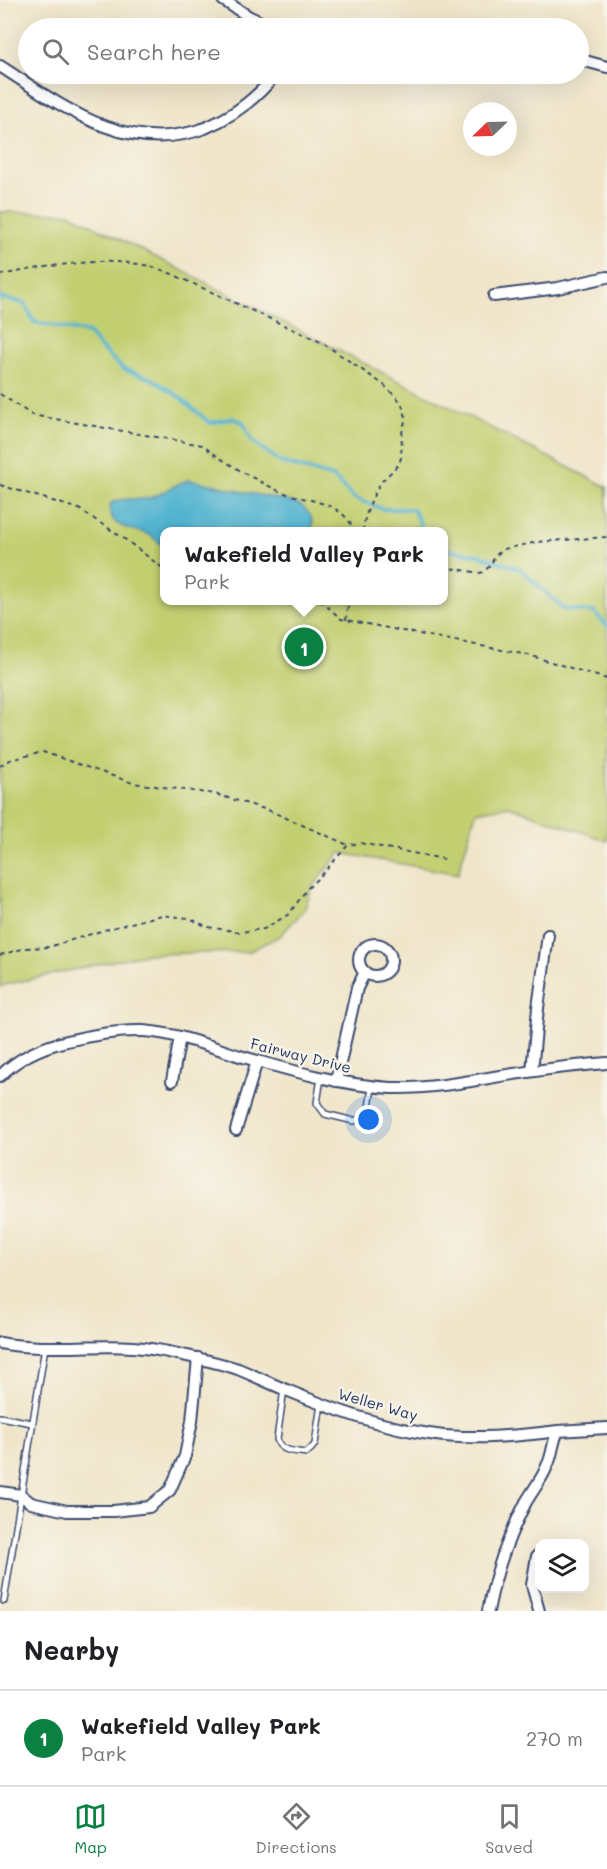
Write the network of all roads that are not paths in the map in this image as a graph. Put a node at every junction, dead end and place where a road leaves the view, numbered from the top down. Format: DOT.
graph roads {
  1 [pos="223,0"];
  2 [pos="252,18"];
  3 [pos="589,61"];
  4 [pos="0,66"];
  5 [pos="607,67"];
  6 [pos="18,77"];
  7 [pos="28,84"];
  8 [pos="267,84"];
  9 [pos="607,277"];
  10 [pos="494,296"];
  11 [pos="549,935"];
  12 [pos="365,972"];
  13 [pos="180,1037"];
  14 [pos="257,1061"];
  15 [pos="607,1062"];
  16 [pos="532,1071"];
  17 [pos="0,1076"];
  18 [pos="322,1077"];
  19 [pos="336,1080"];
  20 [pos="172,1081"];
  21 [pos="372,1087"];
  22 [pos="236,1130"];
  23 [pos="0,1343"];
  24 [pos="45,1347"];
  25 [pos="198,1358"];
  26 [pos="284,1389"];
  27 [pos="321,1404"];
  28 [pos="0,1418"];
  29 [pos="32,1422"];
  30 [pos="607,1428"];
  31 [pos="558,1431"];
  32 [pos="0,1492"];
  33 [pos="21,1495"];
  34 [pos="535,1568"];
  35 [pos="4,1601"];
  36 [pos="488,1611"];
  37 [pos="539,1611"];
  1 -- 2 [label="street"];
  3 -- 5 [label="street"];
  4 -- 6 [label="street"];
  7 -- 8 [label="street"];
  9 -- 10 [label="street"];
  11 -- 16 [label="street"];
  12 -- 19 [label="street"];
  13 -- 14 [label="street, Fairway Drive"];
  13 -- 17 [label="street, Fairway Drive"];
  13 -- 20 [label="street"];
  14 -- 18 [label="street, Fairway Drive"];
  14 -- 22 [label="street"];
  15 -- 16 [label="street, Fairway Drive"];
  16 -- 21 [label="street, Fairway Drive"];
  18 -- 19 [label="street, Fairway Drive"];
  18 -- 21 [label="lane"];
  19 -- 21 [label="street, Fairway Drive"];
  23 -- 24 [label="street, Weller Way"];
  24 -- 25 [label="street, Weller Way"];
  24 -- 29 [label="lane"];
  25 -- 26 [label="street, Weller Way"];
  25 -- 33 [label="street"];
  26 -- 27 [label="street, Weller Way"];
  26 -- 27 [label="lane"];
  27 -- 31 [label="street, Weller Way"];
  28 -- 29 [label="lane"];
  29 -- 33 [label="lane"];
  30 -- 31 [label="street, Weller Way"];
  31 -- 36 [label="street"];
  32 -- 33 [label="street"];
  33 -- 35 [label="lane"];
  34 -- 37 [label="street"];
}
